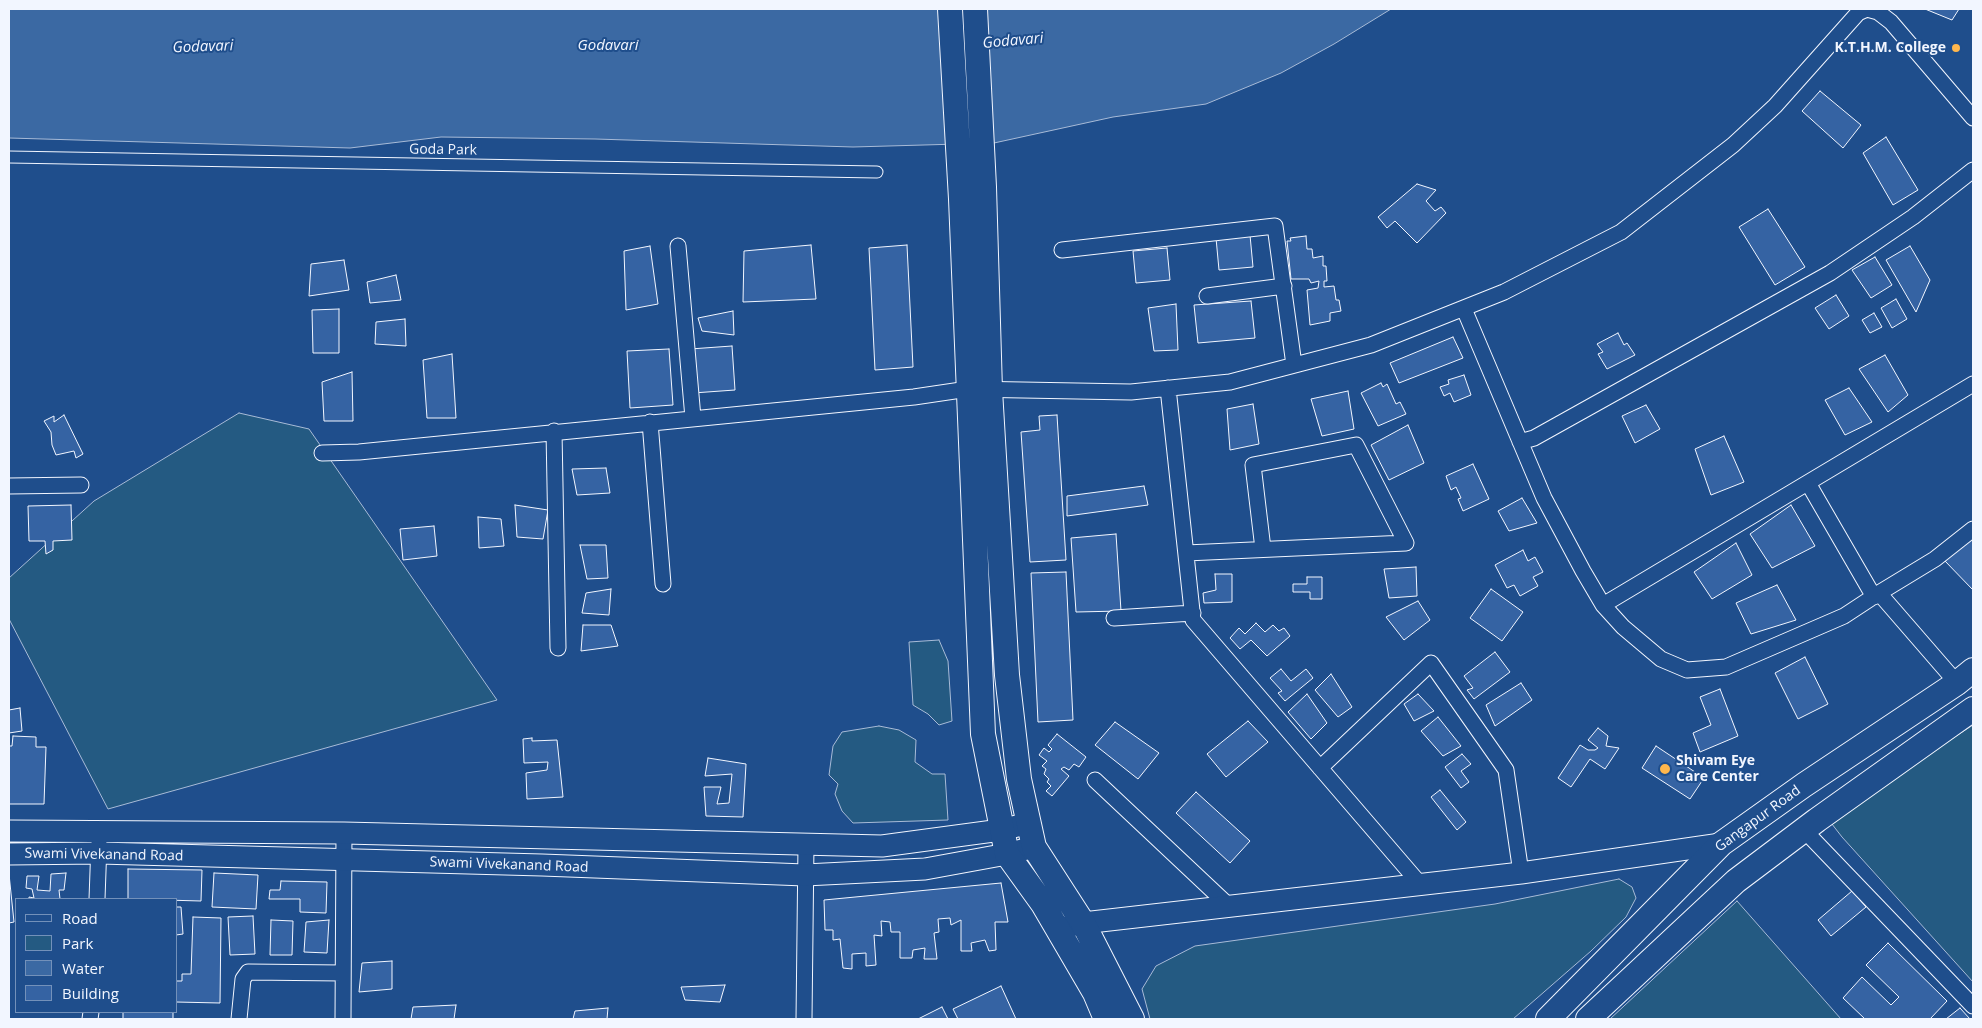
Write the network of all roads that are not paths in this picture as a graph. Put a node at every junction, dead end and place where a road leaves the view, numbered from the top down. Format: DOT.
graph roads {
  1 [pos="950,9"];
  2 [pos="975,9"];
  3 [pos="1973,118"];
  4 [pos="9,157"];
  5 [pos="1973,170"];
  6 [pos="877,172"];
  7 [pos="678,246"];
  8 [pos="1062,250"];
  9 [pos="1284,286"];
  10 [pos="1207,296"];
  11 [pos="1464,309"];
  12 [pos="1294,366"];
  13 [pos="1973,384"];
  14 [pos="1168,388"];
  15 [pos="979,389"];
  16 [pos="693,418"];
  17 [pos="650,422"];
  18 [pos="554,431"];
  19 [pos="1520,442"];
  20 [pos="322,453"];
  21 [pos="1808,483"];
  22 [pos="81,485"];
  23 [pos="9,486"];
  24 [pos="1973,529"];
  25 [pos="1264,549"];
  26 [pos="1186,553"];
  27 [pos="663,584"];
  28 [pos="1877,595"];
  29 [pos="1603,605"];
  30 [pos="1193,613"];
  31 [pos="1114,618"];
  32 [pos="558,648"];
  33 [pos="1965,677"];
  34 [pos="1973,709"];
  35 [pos="1320,768"];
  36 [pos="1095,780"];
  37 [pos="1029,823"];
  38 [pos="1001,830"];
  39 [pos="1804,830"];
  40 [pos="9,831"];
  41 [pos="99,831"];
  42 [pos="344,833"];
  43 [pos="806,844"];
  44 [pos="1721,844"];
  45 [pos="1034,847"];
  46 [pos="99,853"];
  47 [pos="9,854"];
  48 [pos="1007,854"];
  49 [pos="344,860"];
  50 [pos="1521,873"];
  51 [pos="805,875"];
  52 [pos="1420,884"];
  53 [pos="97,898"];
  54 [pos="1229,906"];
  55 [pos="1083,923"];
  56 [pos="1058,929"];
  57 [pos="342,973"];
  58 [pos="1973,1006"];
  59 [pos="239,1019"];
  60 [pos="343,1019"];
  61 [pos="804,1019"];
  62 [pos="1106,1019"];
  63 [pos="1132,1019"];
  64 [pos="1548,1019"];
  65 [pos="1588,1019"];
  1 -- 15 [label="main road"];
  2 -- 15 [label="main road"];
  3 -- 11 [label="street"];
  4 -- 6 [label="street, Goda Park"];
  5 -- 19 [label="street"];
  7 -- 16 [label="street"];
  8 -- 9 [label="street"];
  9 -- 10 [label="street"];
  9 -- 12 [label="street"];
  11 -- 12 [label="street"];
  11 -- 19 [label="street"];
  12 -- 14 [label="street"];
  13 -- 21 [label="street"];
  14 -- 15 [label="street"];
  14 -- 26 [label="street"];
  15 -- 16 [label="street"];
  15 -- 37 [label="main road"];
  15 -- 38 [label="main road"];
  16 -- 17 [label="street"];
  17 -- 18 [label="street"];
  17 -- 27 [label="street"];
  18 -- 20 [label="street"];
  18 -- 32 [label="street"];
  19 -- 29 [label="street"];
  21 -- 28 [label="street"];
  21 -- 29 [label="street"];
  22 -- 23 [label="street"];
  24 -- 28 [label="street"];
  25 -- 25 [label="street"];
  25 -- 26 [label="street"];
  26 -- 30 [label="street"];
  28 -- 29 [label="street"];
  28 -- 33 [label="street"];
  30 -- 31 [label="street"];
  30 -- 35 [label="street"];
  33 -- 44 [label="main road, Gangapur Road"];
  34 -- 39 [label="main road"];
  35 -- 50 [label="street"];
  35 -- 52 [label="street"];
  36 -- 54 [label="street"];
  37 -- 38 [label="main road"];
  37 -- 45 [label="main road"];
  38 -- 43 [label="main road"];
  38 -- 48 [label="main road"];
  39 -- 58 [label="street"];
  39 -- 65 [label="main road"];
  40 -- 41 [label="main road"];
  41 -- 42 [label="main road"];
  41 -- 46 [label="street"];
  42 -- 43 [label="main road"];
  42 -- 49 [label="street"];
  43 -- 51 [label="street"];
  44 -- 50 [label="main road"];
  44 -- 64 [label="main road, Gangapur Road"];
  45 -- 48 [label="main road, Swami Vivekanand Road"];
  45 -- 55 [label="main road"];
  46 -- 47 [label="main road, Swami Vivekanand Road"];
  46 -- 49 [label="main road, Swami Vivekanand Road"];
  46 -- 53 [label="street"];
  48 -- 51 [label="main road, Swami Vivekanand Road"];
  48 -- 56 [label="main road"];
  49 -- 51 [label="main road, Swami Vivekanand Road"];
  49 -- 57 [label="street"];
  50 -- 52 [label="main road"];
  51 -- 61 [label="street"];
  52 -- 54 [label="main road"];
  54 -- 55 [label="main road"];
  55 -- 56 [label="main road"];
  55 -- 63 [label="main road"];
  56 -- 62 [label="main road"];
  57 -- 59 [label="street"];
  57 -- 60 [label="street"];
}
